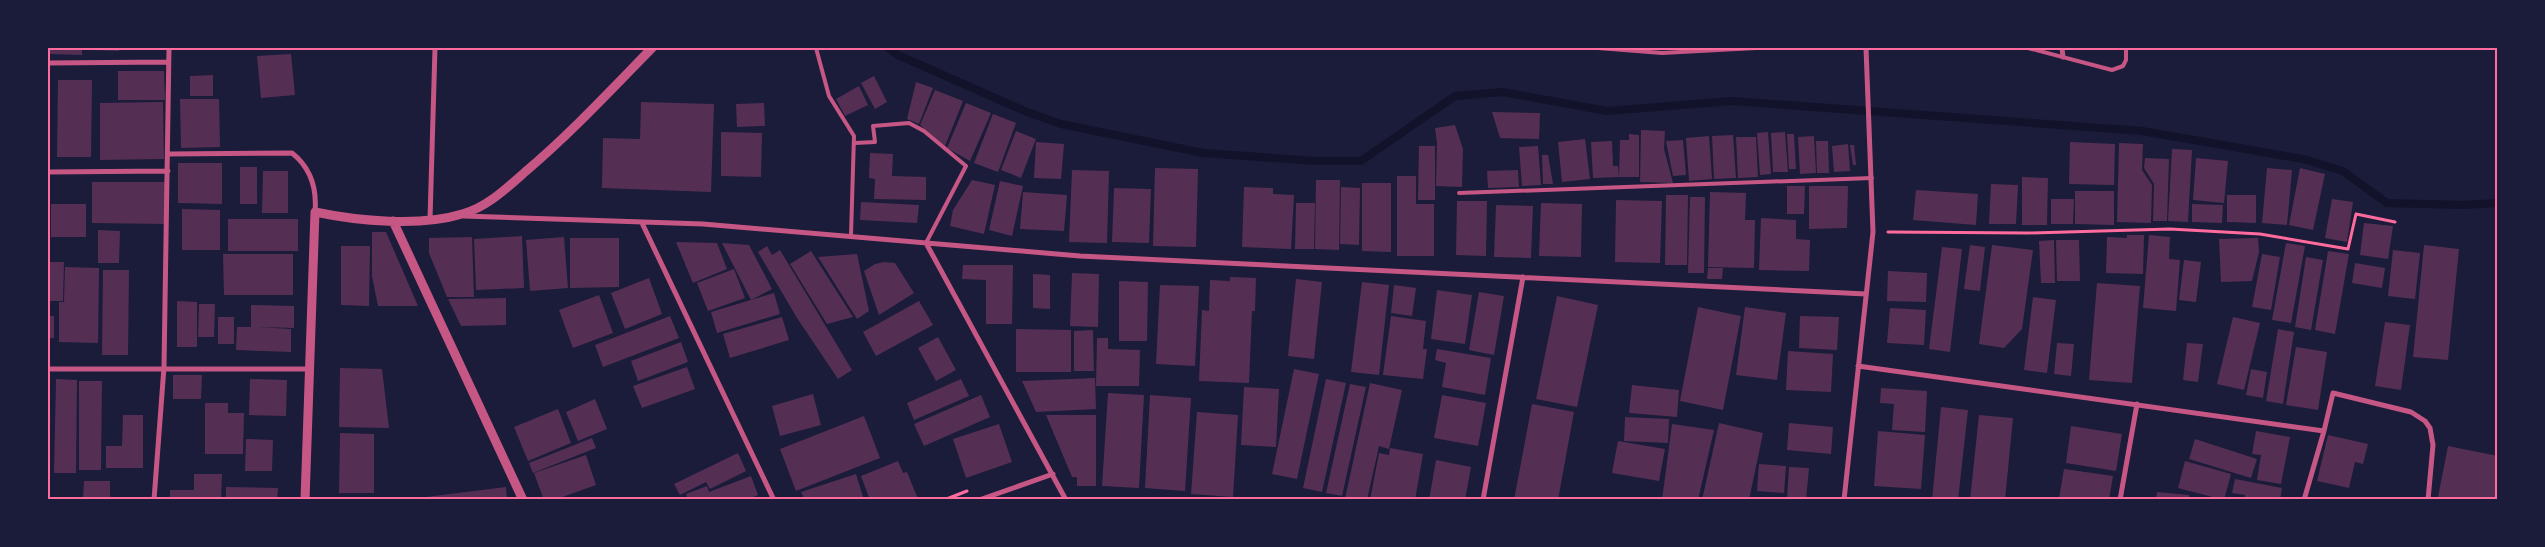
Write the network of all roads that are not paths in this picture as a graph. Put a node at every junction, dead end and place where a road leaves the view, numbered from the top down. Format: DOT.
graph roads {
  1 [pos="169,48"];
  2 [pos="435,48"];
  3 [pos="652,48"];
  4 [pos="816,48"];
  5 [pos="1598,48"];
  6 [pos="1663,48"];
  7 [pos="1756,48"];
  8 [pos="1866,48"];
  9 [pos="2028,48"];
  10 [pos="2062,48"];
  11 [pos="2126,48"];
  12 [pos="1662,53"];
  13 [pos="2063,57"];
  14 [pos="168,62"];
  15 [pos="48,63"];
  16 [pos="854,143"];
  17 [pos="168,154"];
  18 [pos="168,171"];
  19 [pos="48,172"];
  20 [pos="1872,178"];
  21 [pos="1459,193"];
  22 [pos="315,212"];
  23 [pos="456,216"];
  24 [pos="430,219"];
  25 [pos="393,221"];
  26 [pos="642,223"];
  27 [pos="851,235"];
  28 [pos="926,243"];
  29 [pos="1523,277"];
  30 [pos="1866,294"];
  31 [pos="1858,366"];
  32 [pos="164,367"];
  33 [pos="48,369"];
  34 [pos="309,369"];
  35 [pos="2137,404"];
  36 [pos="2324,431"];
  37 [pos="1053,474"];
  38 [pos="154,500"];
  39 [pos="305,500"];
  40 [pos="523,500"];
  41 [pos="774,500"];
  42 [pos="979,500"];
  43 [pos="1066,500"];
  44 [pos="1483,500"];
  45 [pos="1844,500"];
  46 [pos="2120,500"];
  47 [pos="2304,500"];
  48 [pos="2428,500"];
  1 -- 14 [label="street"];
  2 -- 24 [label="street"];
  3 -- 23 [label="street"];
  4 -- 16 [label="lane"];
  5 -- 12 [label="lane"];
  6 -- 12 [label="lane"];
  7 -- 12 [label="lane"];
  8 -- 20 [label="street"];
  9 -- 13 [label="lane"];
  10 -- 13 [label="street"];
  11 -- 13 [label="lane"];
  14 -- 15 [label="street"];
  14 -- 17 [label="street"];
  16 -- 27 [label="lane"];
  16 -- 28 [label="lane"];
  17 -- 18 [label="street"];
  17 -- 22 [label="street"];
  18 -- 19 [label="street"];
  18 -- 32 [label="street"];
  20 -- 21 [label="lane"];
  20 -- 30 [label="street"];
  22 -- 25 [label="street"];
  22 -- 34 [label="street"];
  23 -- 24 [label="street"];
  23 -- 26 [label="street"];
  24 -- 25 [label="street"];
  25 -- 40 [label="street"];
  26 -- 27 [label="street"];
  26 -- 41 [label="street"];
  27 -- 28 [label="street"];
  28 -- 29 [label="street"];
  28 -- 37 [label="street"];
  29 -- 30 [label="street"];
  29 -- 44 [label="street"];
  30 -- 31 [label="street"];
  31 -- 35 [label="street"];
  31 -- 45 [label="street"];
  32 -- 33 [label="street"];
  32 -- 34 [label="street"];
  32 -- 38 [label="street"];
  34 -- 39 [label="street"];
  35 -- 36 [label="street"];
  35 -- 46 [label="street"];
  36 -- 47 [label="street"];
  36 -- 48 [label="street"];
  37 -- 42 [label="street"];
  37 -- 43 [label="street"];
}
